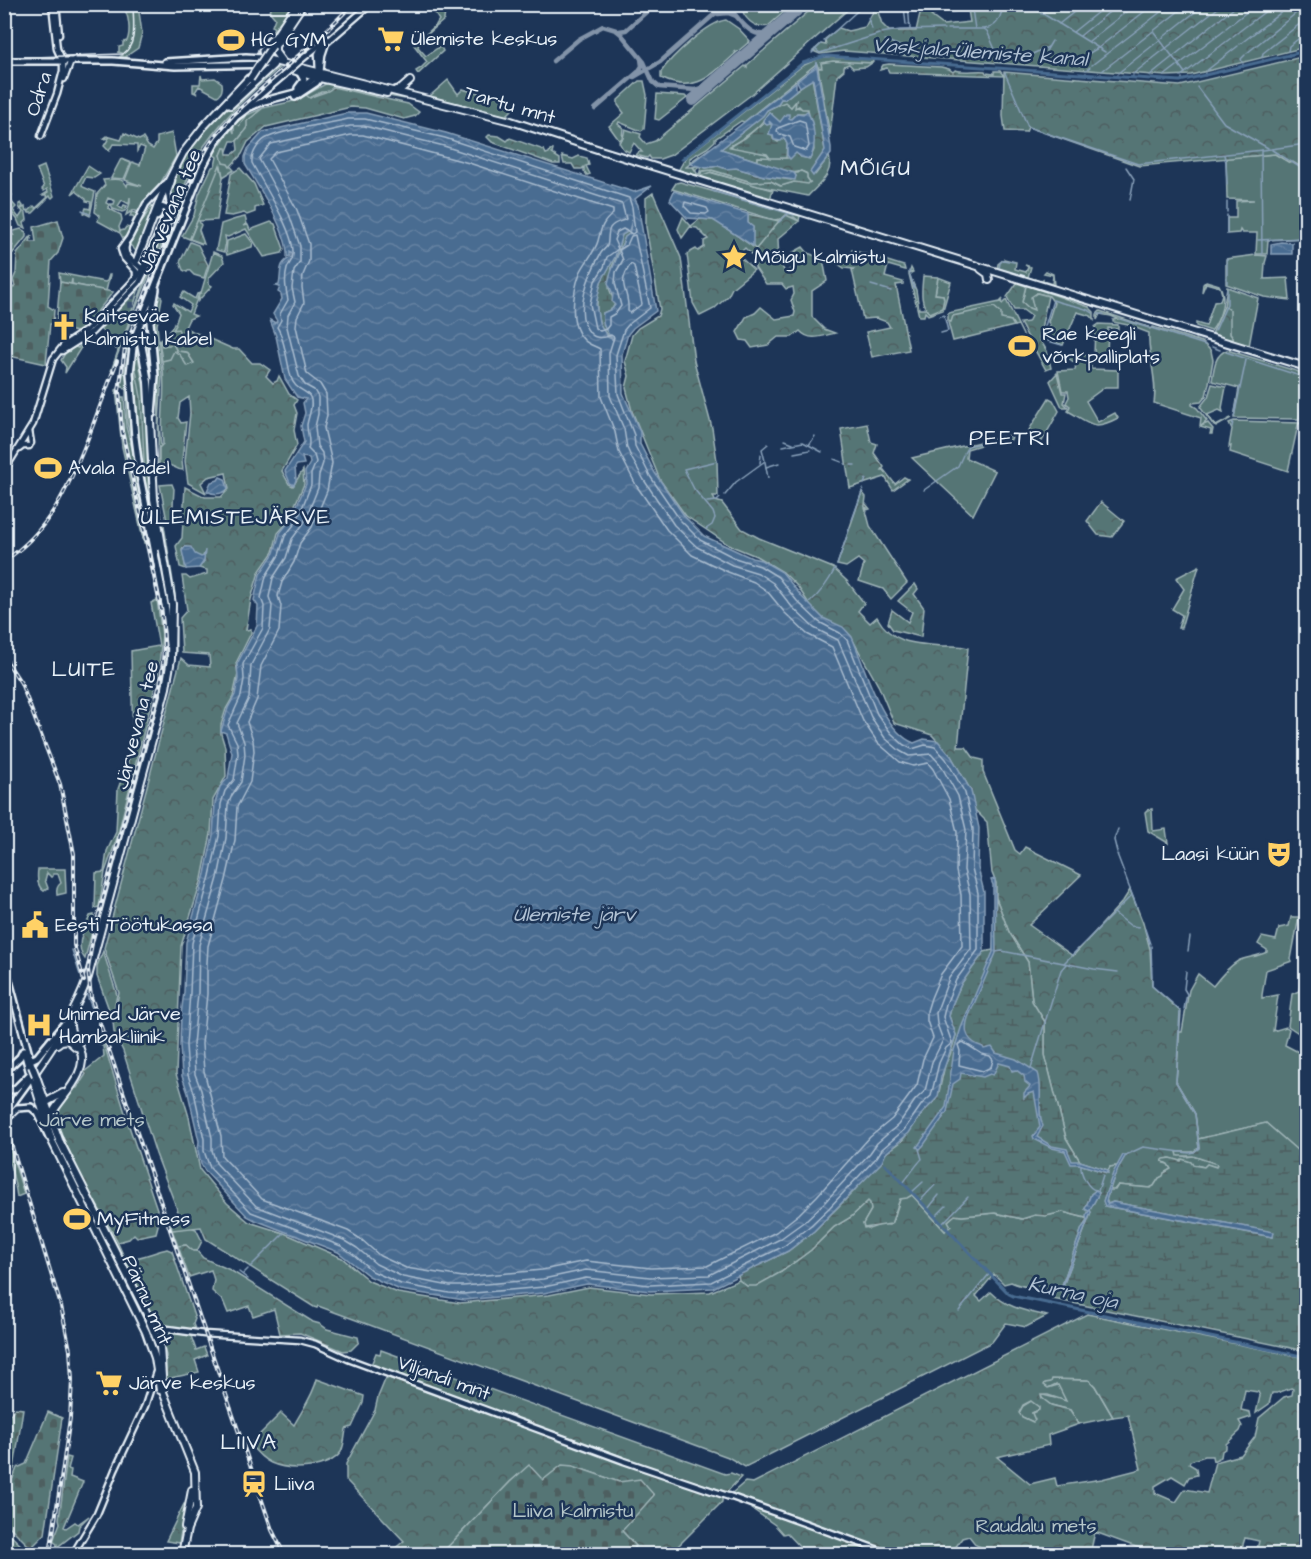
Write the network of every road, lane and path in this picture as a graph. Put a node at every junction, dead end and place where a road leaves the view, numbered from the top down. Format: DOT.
graph roads {
  1 [pos="54,4"];
  2 [pos="299,4"];
  3 [pos="370,4"];
  4 [pos="347,23"];
  5 [pos="327,39"];
  6 [pos="272,44"];
  7 [pos="318,54"];
  8 [pos="246,57"];
  9 [pos="64,59"];
  10 [pos="4,60"];
  11 [pos="128,61"];
  12 [pos="263,61"];
  13 [pos="225,62"];
  14 [pos="284,63"];
  15 [pos="322,64"];
  16 [pos="306,69"];
  17 [pos="296,71"];
  18 [pos="320,75"];
  19 [pos="63,78"];
  20 [pos="251,80"];
  21 [pos="350,81"];
  22 [pos="392,90"];
  23 [pos="403,96"];
  24 [pos="414,96"];
  25 [pos="281,97"];
  26 [pos="236,117"];
  27 [pos="173,173"];
  28 [pos="804,205"];
  29 [pos="808,214"];
  30 [pos="155,219"];
  31 [pos="159,234"];
  32 [pos="122,246"];
  33 [pos="148,258"];
  34 [pos="126,261"];
  35 [pos="139,262"];
  36 [pos="145,269"];
  37 [pos="981,269"];
  38 [pos="992,271"];
  39 [pos="139,279"];
  40 [pos="989,280"];
  41 [pos="143,314"];
  42 [pos="93,327"];
  43 [pos="148,331"];
  44 [pos="152,341"];
  45 [pos="137,344"];
  46 [pos="1306,369"];
  47 [pos="29,430"];
  48 [pos="151,441"];
  49 [pos="17,451"];
  50 [pos="4,471"];
  51 [pos="169,646"];
  52 [pos="4,962"];
  53 [pos="4,974"];
  54 [pos="72,1016"];
  55 [pos="64,1024"];
  56 [pos="70,1038"];
  57 [pos="23,1048"];
  58 [pos="53,1048"];
  59 [pos="17,1060"];
  60 [pos="31,1068"];
  61 [pos="4,1073"];
  62 [pos="4,1091"];
  63 [pos="56,1101"];
  64 [pos="43,1105"];
  65 [pos="4,1108"];
  66 [pos="51,1113"];
  67 [pos="4,1115"];
  68 [pos="4,1120"];
  69 [pos="52,1142"];
  70 [pos="73,1175"];
  71 [pos="90,1217"];
  72 [pos="98,1217"];
  73 [pos="142,1313"];
  74 [pos="154,1329"];
  75 [pos="166,1329"];
  76 [pos="148,1335"];
  77 [pos="160,1347"];
  78 [pos="160,1364"];
  79 [pos="157,1371"];
  80 [pos="160,1382"];
  81 [pos="152,1389"];
  82 [pos="73,1554"];
  83 [pos="181,1554"];
  84 [pos="890,1554"];
  1 -- 9 [label="main road, Odra"];
  2 -- 6 [label="highway"];
  3 -- 4 [label="main road"];
  4 -- 5 [label="main road"];
  4 -- 15 [label="main road"];
  5 -- 7 [label="main road"];
  5 -- 26 [label="main road, bridge"];
  6 -- 8 [label="main road"];
  6 -- 12 [label="main road"];
  6 -- 14 [label="highway"];
  6 -- 20 [label="highway, bridge"];
  7 -- 16 [label="main road"];
  7 -- 18 [label="main road"];
  8 -- 12 [label="main road, Tartu mnt"];
  8 -- 13 [label="main road, Tartu mnt"];
  9 -- 10 [label="main road"];
  9 -- 11 [label="main road"];
  9 -- 11 [label="main road"];
  9 -- 19 [label="main road, Odra"];
  9 -- 19 [label="main road"];
  11 -- 13 [label="main road, Tartu mnt"];
  11 -- 13 [label="main road"];
  12 -- 13 [label="main road, Tartu mnt"];
  12 -- 14 [label="highway, Tartu mnt"];
  12 -- 17 [label="highway, Tartu mnt"];
  12 -- 20 [label="highway"];
  12 -- 20 [label="main road"];
  14 -- 16 [label="highway, Tartu mnt"];
  15 -- 18 [label="main road"];
  15 -- 18 [label="main road"];
  16 -- 18 [label="highway, Tartu mnt"];
  17 -- 18 [label="highway, Tartu mnt"];
  17 -- 25 [label="main road"];
  18 -- 21 [label="highway, Tartu mnt"];
  18 -- 21 [label="main road"];
  18 -- 23 [label="highway, Tartu mnt"];
  18 -- 25 [label="main road, Järvevana tee"];
  18 -- 43 [label="main road, Järvevana tee"];
  19 -- 19 [label="main road, Odra"];
  20 -- 27 [label="highway"];
  20 -- 27 [label="highway"];
  21 -- 22 [label="highway, Tartu mnt"];
  22 -- 23 [label="highway, Tartu mnt"];
  22 -- 24 [label="highway"];
  23 -- 24 [label="highway, Tartu mnt"];
  23 -- 37 [label="highway, Tartu mnt"];
  24 -- 29 [label="highway, Tartu mnt"];
  25 -- 26 [label="main road, Järvevana tee"];
  26 -- 41 [label="main road, Järvevana tee"];
  27 -- 30 [label="highway"];
  27 -- 31 [label="main road"];
  27 -- 32 [label="main road"];
  28 -- 29 [label="highway"];
  29 -- 38 [label="highway, Tartu mnt"];
  30 -- 31 [label="main road"];
  30 -- 32 [label="main road"];
  30 -- 35 [label="highway"];
  31 -- 33 [label="main road"];
  31 -- 36 [label="main road"];
  32 -- 34 [label="main road"];
  32 -- 35 [label="main road"];
  33 -- 35 [label="main road"];
  33 -- 36 [label="main road"];
  34 -- 36 [label="main road"];
  34 -- 39 [label="main road"];
  35 -- 36 [label="main road"];
  36 -- 39 [label="main road"];
  37 -- 38 [label="highway, Tartu mnt"];
  37 -- 40 [label="highway"];
  38 -- 46 [label="highway"];
  39 -- 42 [label="main road"];
  39 -- 42 [label="main road"];
  41 -- 43 [label="main road, Järvevana tee"];
  41 -- 45 [label="main road, Järvevana tee"];
  42 -- 47 [label="main road"];
  43 -- 44 [label="main road, Järvevana tee"];
  44 -- 45 [label="main road"];
  44 -- 48 [label="main road, Järvevana tee"];
  45 -- 48 [label="highway"];
  45 -- 51 [label="highway, Järvevana tee"];
  45 -- 51 [label="main road, Järvevana tee"];
  47 -- 49 [label="main road"];
  47 -- 49 [label="main road"];
  48 -- 54 [label="highway, Järvevana tee"];
  49 -- 50 [label="main road"];
  51 -- 55 [label="highway, Järvevana tee"];
  52 -- 60 [label="main road, Pärnu mnt"];
  53 -- 57 [label="main road, Pärnu mnt"];
  54 -- 56 [label="highway"];
  54 -- 58 [label="highway, Järvevana tee"];
  55 -- 60 [label="highway, Järvevana tee"];
  55 -- 60 [label="main road"];
  56 -- 58 [label="highway"];
  56 -- 63 [label="highway"];
  57 -- 59 [label="main road"];
  57 -- 60 [label="main road, Pärnu mnt"];
  58 -- 60 [label="highway, Järvevana tee"];
  59 -- 60 [label="main road"];
  59 -- 61 [label="main road"];
  60 -- 61 [label="main road"];
  60 -- 62 [label="main road"];
  60 -- 64 [label="highway, Pärnu mnt"];
  60 -- 65 [label="main road"];
  60 -- 67 [label="main road"];
  62 -- 65 [label="main road"];
  63 -- 64 [label="highway"];
  63 -- 66 [label="highway"];
  64 -- 66 [label="highway, Pärnu mnt"];
  64 -- 69 [label="highway, Pärnu mnt"];
  66 -- 70 [label="highway, Pärnu mnt"];
  68 -- 69 [label="main road"];
  69 -- 70 [label="highway, Pärnu mnt"];
  70 -- 71 [label="highway, Pärnu mnt"];
  70 -- 72 [label="highway, Pärnu mnt"];
  71 -- 72 [label="highway"];
  71 -- 73 [label="highway, Pärnu mnt"];
  72 -- 73 [label="highway, Pärnu mnt"];
  73 -- 74 [label="highway"];
  73 -- 75 [label="main road"];
  73 -- 76 [label="highway, Pärnu mnt"];
  74 -- 75 [label="main road, Viljandi mnt"];
  74 -- 76 [label="highway"];
  74 -- 77 [label="highway, Pärnu mnt"];
  75 -- 77 [label="main road"];
  75 -- 84 [label="main road, Viljandi mnt"];
  76 -- 78 [label="highway, Pärnu mnt"];
  77 -- 78 [label="highway, Pärnu mnt"];
  78 -- 79 [label="highway, Pärnu mnt"];
  78 -- 80 [label="highway, Pärnu mnt"];
  79 -- 80 [label="highway, Pärnu mnt"];
  79 -- 81 [label="main road, Pärnu mnt"];
  80 -- 81 [label="main road, Pärnu mnt"];
  80 -- 83 [label="highway"];
  80 -- 83 [label="highway"];
  81 -- 82 [label="main road, Pärnu mnt"];
}
